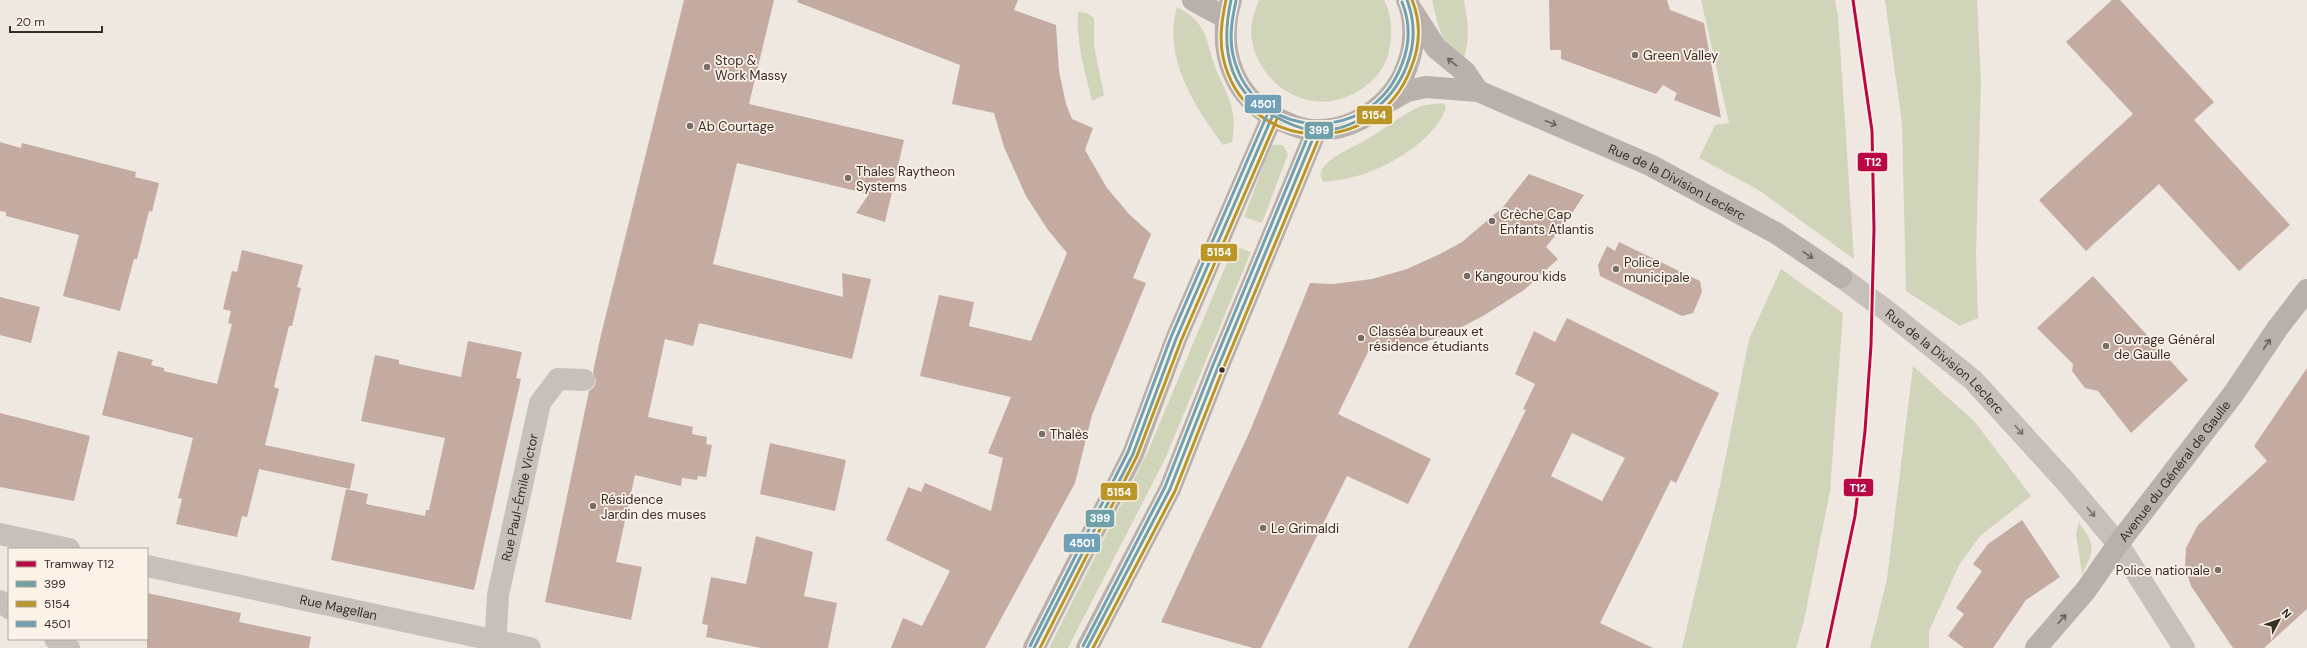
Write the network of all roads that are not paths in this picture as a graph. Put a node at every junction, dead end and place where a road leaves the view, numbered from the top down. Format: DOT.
graph roads {
  1 [pos="1193,0"];
  2 [pos="1408,3"];
  3 [pos="1228,9"];
  4 [pos="1478,91"];
  5 [pos="1379,107"];
  6 [pos="1272,117"];
  7 [pos="1316,131"];
  8 [pos="2307,290"];
  9 [pos="584,380"];
  10 [pos="0,534"];
  11 [pos="2118,544"];
  12 [pos="64,548"];
  13 [pos="148,566"];
  14 [pos="0,601"];
  15 [pos="8,607"];
  16 [pos="57,640"];
  17 [pos="495,644"];
  18 [pos="69,648"];
  19 [pos="530,648"];
  20 [pos="1034,648"];
  21 [pos="1087,648"];
  22 [pos="2036,648"];
  23 [pos="2184,648"];
  1 -- 3 [label="street"];
  4 -- 2 [label="street, one-way"];
  2 -- 5 [label="street"];
  3 -- 6 [label="street"];
  4 -- 5 [label="street, Rue de la Division Leclerc"];
  4 -- 11 [label="street, Rue de la Division Leclerc, one-way"];
  5 -- 7 [label="street"];
  6 -- 7 [label="street"];
  6 -- 20 [label="street"];
  7 -- 21 [label="street"];
  11 -- 8 [label="street, Avenue du Général de Gaulle, one-way"];
  9 -- 17 [label="street, Rue Paul-Émile Victor"];
  10 -- 12 [label="street"];
  22 -- 11 [label="street, Avenue du Général de Gaulle, one-way"];
  11 -- 23 [label="street, Rue de la Division Leclerc"];
  13 -- 17 [label="street, Rue Magellan"];
  14 -- 15 [label="street"];
  16 -- 18 [label="street"];
  17 -- 19 [label="street, Rue Magellan"];
}
